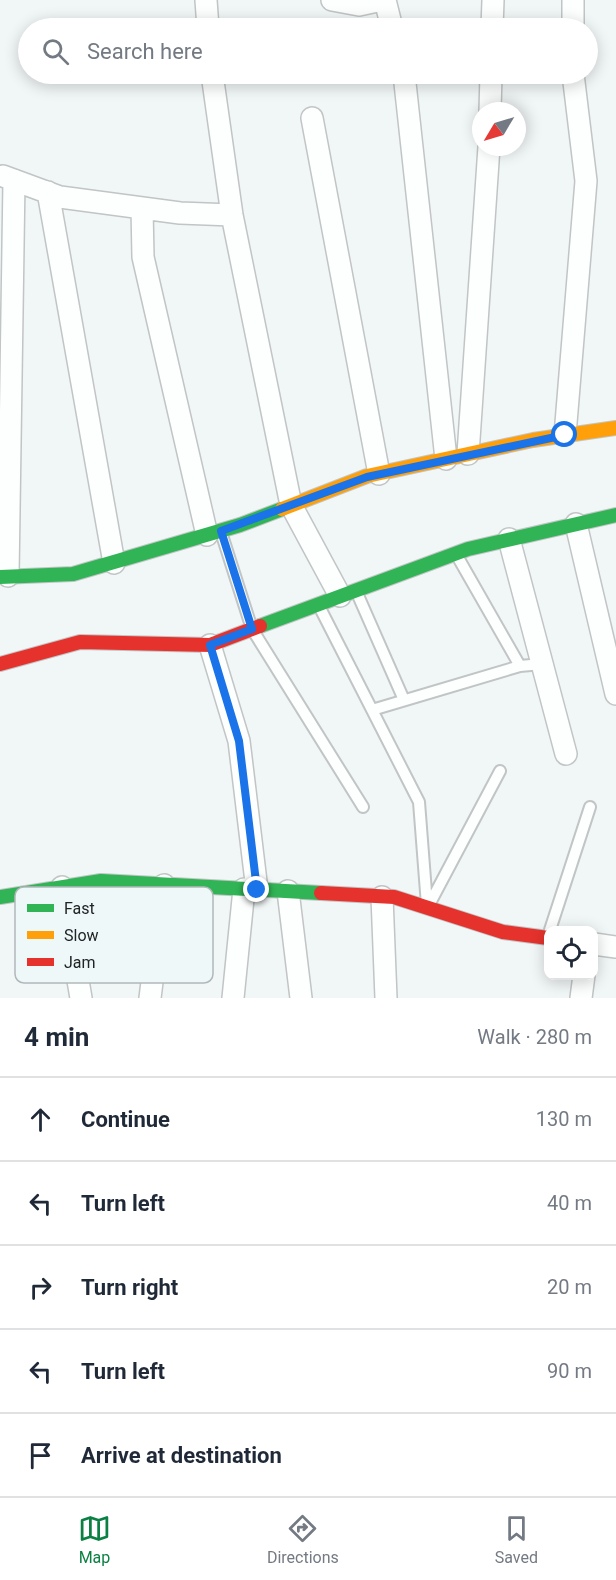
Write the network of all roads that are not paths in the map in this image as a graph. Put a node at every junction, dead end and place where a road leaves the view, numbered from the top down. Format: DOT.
graph roads {
  1 [pos="206,0"];
  2 [pos="332,0"];
  3 [pos="383,0"];
  4 [pos="493,0"];
  5 [pos="573,0"];
  6 [pos="358,3"];
  7 [pos="207,18"];
  8 [pos="389,18"];
  9 [pos="492,18"];
  10 [pos="573,18"];
  11 [pos="213,84"];
  12 [pos="405,84"];
  13 [pos="491,84"];
  14 [pos="574,84"];
  15 [pos="490,102"];
  16 [pos="312,118"];
  17 [pos="488,156"];
  18 [pos="7,177"];
  19 [pos="48,192"];
  20 [pos="142,208"];
  21 [pos="232,215"];
  22 [pos="616,428"];
  23 [pos="565,435"];
  24 [pos="468,454"];
  25 [pos="446,459"];
  26 [pos="379,474"];
  27 [pos="291,506"];
  28 [pos="616,515"];
  29 [pos="576,524"];
  30 [pos="214,533"];
  31 [pos="509,539"];
  32 [pos="456,553"];
  33 [pos="114,563"];
  34 [pos="4,577"];
  35 [pos="348,593"];
  36 [pos="318,604"];
  37 [pos="252,629"];
  38 [pos="210,645"];
  39 [pos="0,664"];
  40 [pos="542,664"];
  41 [pos="520,666"];
  42 [pos="616,694"];
  43 [pos="404,700"];
  44 [pos="372,710"];
  45 [pos="566,754"];
  46 [pos="500,771"];
  47 [pos="363,807"];
  48 [pos="590,807"];
  49 [pos="164,885"];
  50 [pos="68,887"];
  51 [pos="208,887"];
  52 [pos="213,887"];
  53 [pos="251,889"];
  54 [pos="288,891"];
  55 [pos="15,895"];
  56 [pos="0,897"];
  57 [pos="382,897"];
  58 [pos="428,908"];
  59 [pos="552,926"];
  60 [pos="544,935"];
  61 [pos="598,945"];
  62 [pos="616,947"];
  63 [pos="583,980"];
  64 [pos="78,983"];
  65 [pos="152,983"];
  66 [pos="81,998"];
  67 [pos="150,998"];
  68 [pos="233,998"];
  69 [pos="301,998"];
  70 [pos="386,998"];
  71 [pos="581,998"];
  1 -- 7 [label="street"];
  2 -- 6 [label="street"];
  3 -- 6 [label="street"];
  3 -- 8 [label="street"];
  4 -- 9 [label="street"];
  5 -- 10 [label="street"];
  11 -- 21 [label="street"];
  12 -- 25 [label="street"];
  13 -- 15 [label="street"];
  14 -- 23 [label="street"];
  16 -- 26 [label="street"];
  17 -- 24 [label="street"];
  18 -- 19 [label="street"];
  18 -- 34 [label="street"];
  19 -- 20 [label="street"];
  19 -- 33 [label="street"];
  20 -- 21 [label="street"];
  20 -- 30 [label="street"];
  21 -- 27 [label="street"];
  22 -- 23 [label="street"];
  23 -- 24 [label="street"];
  24 -- 25 [label="street"];
  25 -- 26 [label="street"];
  26 -- 27 [label="street"];
  27 -- 30 [label="street"];
  27 -- 35 [label="street"];
  28 -- 29 [label="street"];
  29 -- 31 [label="street"];
  29 -- 42 [label="street"];
  30 -- 33 [label="street"];
  30 -- 37 [label="lane"];
  31 -- 32 [label="street"];
  31 -- 40 [label="street"];
  32 -- 35 [label="street"];
  32 -- 41 [label="lane"];
  33 -- 34 [label="street"];
  35 -- 36 [label="street"];
  35 -- 43 [label="lane"];
  36 -- 37 [label="street"];
  36 -- 44 [label="lane"];
  37 -- 38 [label="street"];
  37 -- 47 [label="lane"];
  38 -- 39 [label="street"];
  38 -- 53 [label="street"];
  40 -- 41 [label="lane"];
  40 -- 45 [label="street"];
  41 -- 43 [label="lane"];
  43 -- 44 [label="lane"];
  44 -- 58 [label="lane"];
  46 -- 58 [label="lane"];
  48 -- 59 [label="lane"];
  49 -- 50 [label="street"];
  49 -- 51 [label="street"];
  52 -- 53 [label="street"];
  53 -- 54 [label="street"];
  53 -- 68 [label="street"];
  54 -- 57 [label="street"];
  54 -- 69 [label="street"];
  55 -- 56 [label="street"];
  57 -- 58 [label="street"];
  57 -- 70 [label="street"];
  58 -- 60 [label="street"];
  61 -- 62 [label="street"];
  63 -- 71 [label="street"];
  64 -- 66 [label="street"];
  65 -- 67 [label="street"];
}
